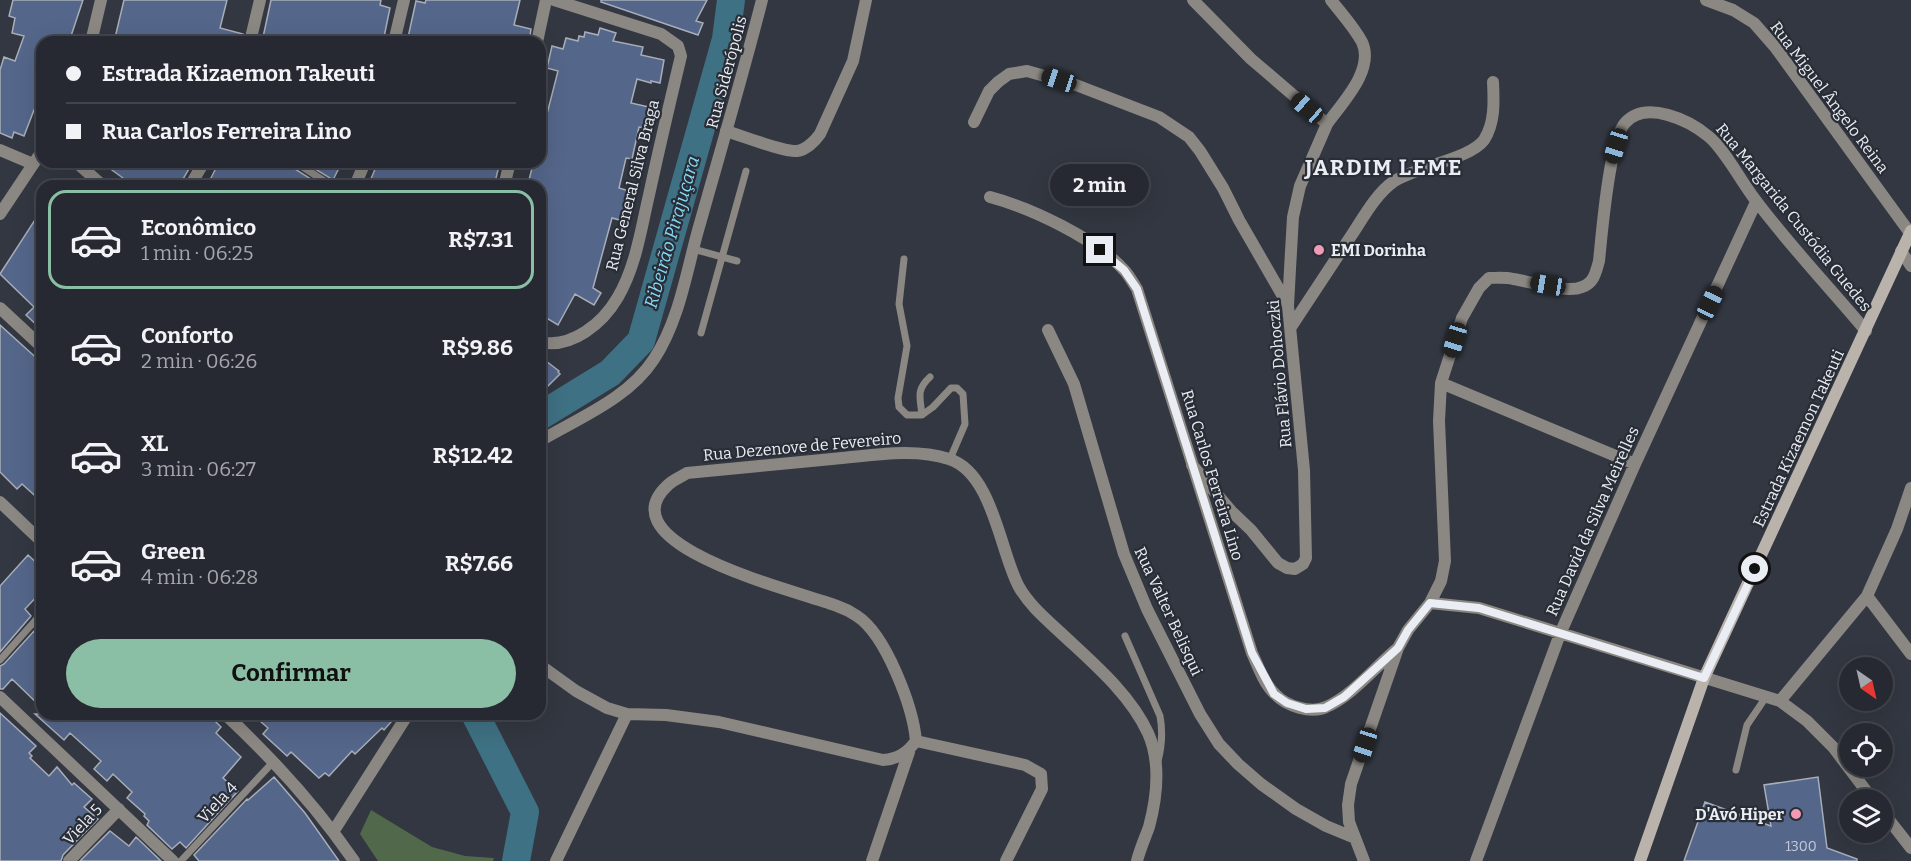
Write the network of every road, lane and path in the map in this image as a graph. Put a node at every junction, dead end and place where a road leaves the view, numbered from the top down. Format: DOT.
graph roads {
  1 [pos="101,0"];
  2 [pos="260,0"];
  3 [pos="404,0"];
  4 [pos="546,0"];
  5 [pos="554,0"];
  6 [pos="762,0"];
  7 [pos="866,0"];
  8 [pos="1193,0"];
  9 [pos="1331,0"];
  10 [pos="1706,0"];
  11 [pos="92,36"];
  12 [pos="251,36"];
  13 [pos="395,36"];
  14 [pos="538,36"];
  15 [pos="1493,82"];
  16 [pos="974,122"];
  17 [pos="1327,124"];
  18 [pos="726,131"];
  19 [pos="0,150"];
  20 [pos="36,160"];
  21 [pos="33,164"];
  22 [pos="83,168"];
  23 [pos="304,168"];
  24 [pos="746,171"];
  25 [pos="96,180"];
  26 [pos="323,180"];
  27 [pos="990,197"];
  28 [pos="1756,202"];
  29 [pos="0,214"];
  30 [pos="1911,232"];
  31 [pos="693,249"];
  32 [pos="1901,251"];
  33 [pos="723,257"];
  34 [pos="904,259"];
  35 [pos="737,261"];
  36 [pos="1911,266"];
  37 [pos="1288,306"];
  38 [pos="0,308"];
  39 [pos="1291,327"];
  40 [pos="1048,330"];
  41 [pos="1866,331"];
  42 [pos="700,333"];
  43 [pos="36,341"];
  44 [pos="546,343"];
  45 [pos="930,377"];
  46 [pos="1441,383"];
  47 [pos="922,415"];
  48 [pos="546,437"];
  49 [pos="950,459"];
  50 [pos="1635,464"];
  51 [pos="1192,465"];
  52 [pos="1911,488"];
  53 [pos="0,502"];
  54 [pos="36,536"];
  55 [pos="1867,596"];
  56 [pos="1430,603"];
  57 [pos="36,620"];
  58 [pos="1560,634"];
  59 [pos="1125,636"];
  60 [pos="1398,648"];
  61 [pos="1911,654"];
  62 [pos="0,660"];
  63 [pos="546,669"];
  64 [pos="1704,678"];
  65 [pos="0,697"];
  66 [pos="1766,697"];
  67 [pos="1780,701"];
  68 [pos="627,714"];
  69 [pos="231,720"];
  70 [pos="404,720"];
  71 [pos="916,741"];
  72 [pos="909,752"];
  73 [pos="274,761"];
  74 [pos="1156,766"];
  75 [pos="1736,770"];
  76 [pos="1865,789"];
  77 [pos="119,809"];
  78 [pos="1893,826"];
  79 [pos="333,832"];
  80 [pos="1354,838"];
  81 [pos="1911,849"];
  82 [pos="69,861"];
  83 [pos="173,861"];
  84 [pos="181,861"];
  85 [pos="354,861"];
  86 [pos="556,861"];
  87 [pos="872,861"];
  88 [pos="1006,861"];
  89 [pos="1137,861"];
  90 [pos="1364,861"];
  91 [pos="1476,861"];
  92 [pos="1640,861"];
  1 -- 11 [label="street"];
  2 -- 12 [label="street"];
  3 -- 13 [label="street"];
  4 -- 14 [label="street"];
  5 -- 44 [label="street, Rua General Silva Braga"];
  6 -- 18 [label="street, Rua Siderópolis"];
  7 -- 18 [label="street"];
  8 -- 17 [label="street"];
  9 -- 17 [label="street, Rua Flávio Dohoczki"];
  10 -- 30 [label="street, Rua Miguel Ângelo Reina"];
  15 -- 39 [label="street"];
  16 -- 37 [label="street"];
  17 -- 37 [label="street, Rua Flávio Dohoczki"];
  18 -- 31 [label="street, Rua Siderópolis"];
  19 -- 21 [label="street"];
  20 -- 21 [label="street"];
  21 -- 29 [label="street"];
  22 -- 25 [label="street"];
  23 -- 26 [label="lane"];
  24 -- 33 [label="lane"];
  27 -- 51 [label="street, Rua Carlos Ferreira Lino"];
  28 -- 41 [label="street, Rua Margarida Custódia Guedes"];
  28 -- 46 [label="street, Rua Margarida Custódia Guedes"];
  28 -- 50 [label="street, Rua David da Silva Meirelles"];
  30 -- 32 [label="main road, Estrada Kizaemon Takeuti"];
  31 -- 33 [label="lane"];
  31 -- 48 [label="street, Rua Siderópolis"];
  32 -- 36 [label="street"];
  32 -- 41 [label="main road, Estrada Kizaemon Takeuti"];
  33 -- 35 [label="lane"];
  33 -- 42 [label="lane"];
  34 -- 47 [label="lane"];
  37 -- 39 [label="street, Rua Flávio Dohoczki"];
  38 -- 43 [label="street"];
  39 -- 51 [label="street, Rua Flávio Dohoczki"];
  40 -- 80 [label="street, Rua Valter Belisqui"];
  41 -- 64 [label="main road, Estrada Kizaemon Takeuti"];
  45 -- 47 [label="lane"];
  46 -- 50 [label="street"];
  46 -- 56 [label="street, Rua Margarida Custódia Guedes"];
  47 -- 49 [label="lane"];
  49 -- 71 [label="street, Rua Dezenove de Fevereiro"];
  49 -- 74 [label="street"];
  50 -- 58 [label="street, Rua David da Silva Meirelles"];
  51 -- 60 [label="street, Rua Carlos Ferreira Lino"];
  52 -- 55 [label="street"];
  53 -- 54 [label="street"];
  55 -- 61 [label="street"];
  55 -- 67 [label="street"];
  56 -- 58 [label="street"];
  56 -- 60 [label="street, Rua Margarida Custódia Guedes"];
  57 -- 62 [label="lane"];
  58 -- 64 [label="street"];
  58 -- 91 [label="street, Rua David da Silva Meirelles"];
  59 -- 74 [label="lane"];
  60 -- 80 [label="street"];
  63 -- 68 [label="street"];
  64 -- 66 [label="street"];
  64 -- 92 [label="main road, Estrada Kizaemon Takeuti"];
  65 -- 77 [label="street"];
  66 -- 67 [label="street"];
  66 -- 75 [label="lane"];
  67 -- 76 [label="street"];
  68 -- 72 [label="street"];
  68 -- 86 [label="street"];
  69 -- 73 [label="street"];
  70 -- 79 [label="street"];
  71 -- 72 [label="street"];
  71 -- 88 [label="street"];
  72 -- 87 [label="street"];
  73 -- 79 [label="street"];
  73 -- 84 [label="lane, Viela 4"];
  74 -- 89 [label="street"];
  77 -- 82 [label="street, Viela 5"];
  77 -- 83 [label="street"];
  78 -- 81 [label="street"];
  79 -- 85 [label="street"];
  80 -- 90 [label="street"];
}
